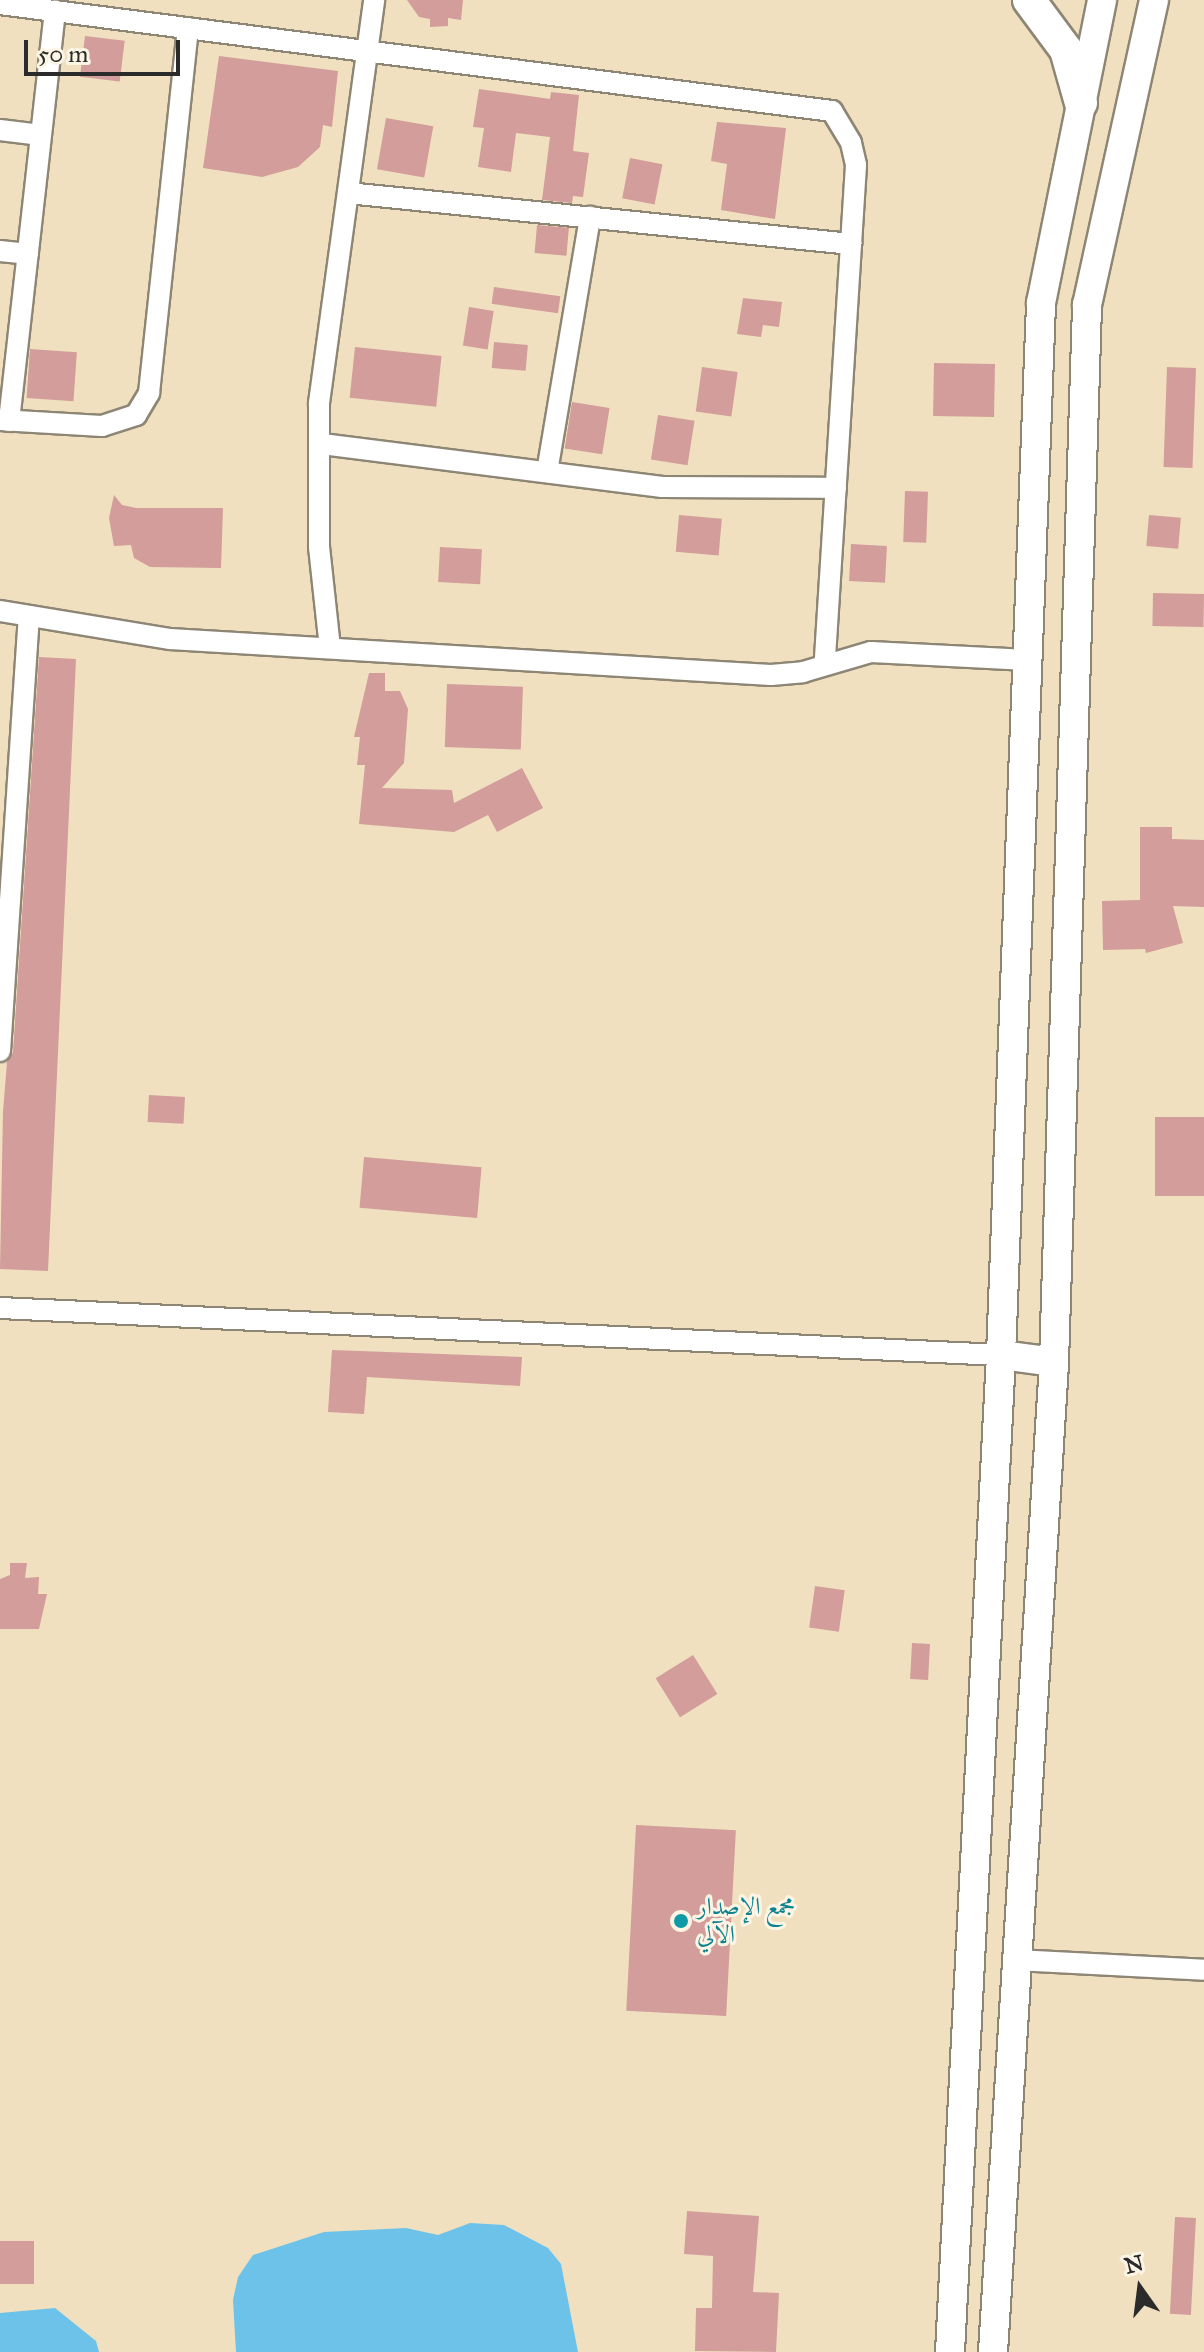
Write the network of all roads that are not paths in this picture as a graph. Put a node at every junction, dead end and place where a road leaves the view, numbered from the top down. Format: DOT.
graph roads {
  1 [pos="374,0"];
  2 [pos="1029,0"];
  3 [pos="1102,0"];
  4 [pos="1154,0"];
  5 [pos="0,4"];
  6 [pos="55,11"];
  7 [pos="188,28"];
  8 [pos="367,51"];
  9 [pos="1081,103"];
  10 [pos="0,130"];
  11 [pos="41,135"];
  12 [pos="348,193"];
  13 [pos="590,217"];
  14 [pos="851,244"];
  15 [pos="0,251"];
  16 [pos="28,254"];
  17 [pos="4,420"];
  18 [pos="322,444"];
  19 [pos="547,472"];
  20 [pos="1035,487"];
  21 [pos="836,488"];
  22 [pos="1079,491"];
  23 [pos="0,611"];
  24 [pos="29,616"];
  25 [pos="330,648"];
  26 [pos="1028,660"];
  27 [pos="825,664"];
  28 [pos="0,1051"];
  29 [pos="0,1308"];
  30 [pos="1001,1355"];
  31 [pos="1054,1362"];
  32 [pos="1016,1960"];
  33 [pos="1204,1970"];
  34 [pos="950,2352"];
  35 [pos="993,2352"];
  1 -- 8 [label="street"];
  2 -- 9 [label="main road"];
  3 -- 9 [label="main road"];
  4 -- 22 [label="main road"];
  5 -- 6 [label="street"];
  6 -- 7 [label="street"];
  6 -- 11 [label="street"];
  7 -- 8 [label="street"];
  7 -- 17 [label="street"];
  8 -- 12 [label="street"];
  8 -- 14 [label="street"];
  9 -- 20 [label="main road"];
  10 -- 11 [label="street"];
  11 -- 16 [label="street"];
  12 -- 13 [label="street"];
  12 -- 18 [label="street"];
  13 -- 14 [label="street"];
  13 -- 19 [label="street"];
  14 -- 21 [label="street"];
  15 -- 16 [label="street"];
  16 -- 17 [label="street"];
  18 -- 19 [label="street"];
  18 -- 25 [label="street"];
  19 -- 21 [label="street"];
  20 -- 22 [label="main road"];
  20 -- 26 [label="main road"];
  21 -- 27 [label="street"];
  22 -- 31 [label="main road"];
  23 -- 24 [label="street"];
  24 -- 25 [label="street"];
  24 -- 28 [label="street"];
  25 -- 27 [label="street"];
  26 -- 27 [label="street"];
  26 -- 30 [label="main road"];
  29 -- 30 [label="street"];
  30 -- 31 [label="main road"];
  30 -- 34 [label="main road"];
  31 -- 32 [label="main road"];
  32 -- 33 [label="street"];
  32 -- 35 [label="main road"];
}
